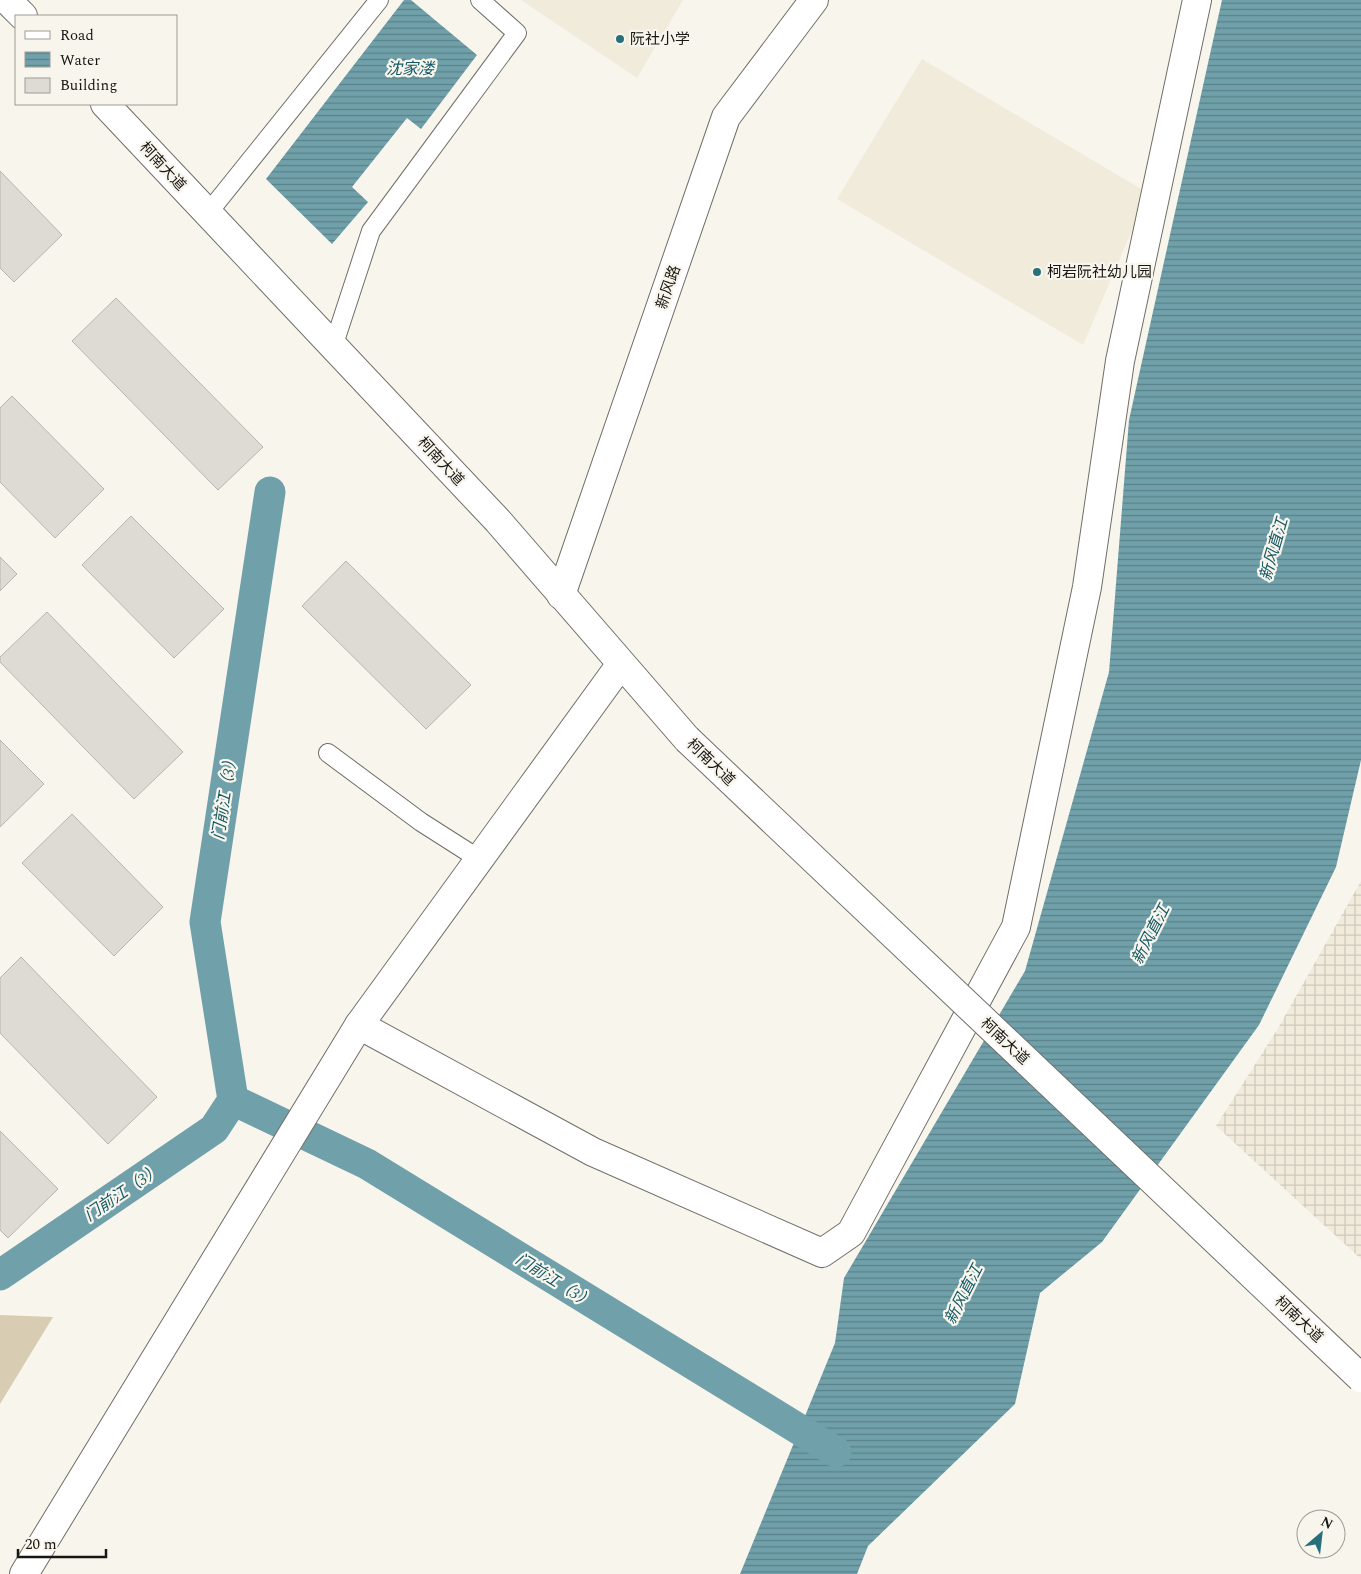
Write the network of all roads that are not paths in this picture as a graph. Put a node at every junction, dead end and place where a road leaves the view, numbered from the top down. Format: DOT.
graph roads {
  1 [pos="7,0"];
  2 [pos="379,0"];
  3 [pos="480,0"];
  4 [pos="814,0"];
  5 [pos="1197,0"];
  6 [pos="22,15"];
  7 [pos="106,105"];
  8 [pos="208,213"];
  9 [pos="333,347"];
  10 [pos="562,595"];
  11 [pos="621,664"];
  12 [pos="328,753"];
  13 [pos="480,859"];
  14 [pos="359,1025"];
  15 [pos="1361,1378"];
  16 [pos="24,1574"];
  1 -- 6 [label="street"];
  2 -- 8 [label="lane"];
  3 -- 9 [label="lane"];
  4 -- 10 [label="street, 新风路"];
  5 -- 14 [label="street"];
  7 -- 8 [label="street, 柯南大道"];
  8 -- 9 [label="street, 柯南大道"];
  9 -- 10 [label="street, 柯南大道"];
  10 -- 11 [label="street, 柯南大道"];
  11 -- 13 [label="street"];
  11 -- 15 [label="street, 柯南大道, bridge"];
  12 -- 13 [label="lane"];
  13 -- 14 [label="street"];
  14 -- 16 [label="street"];
}
